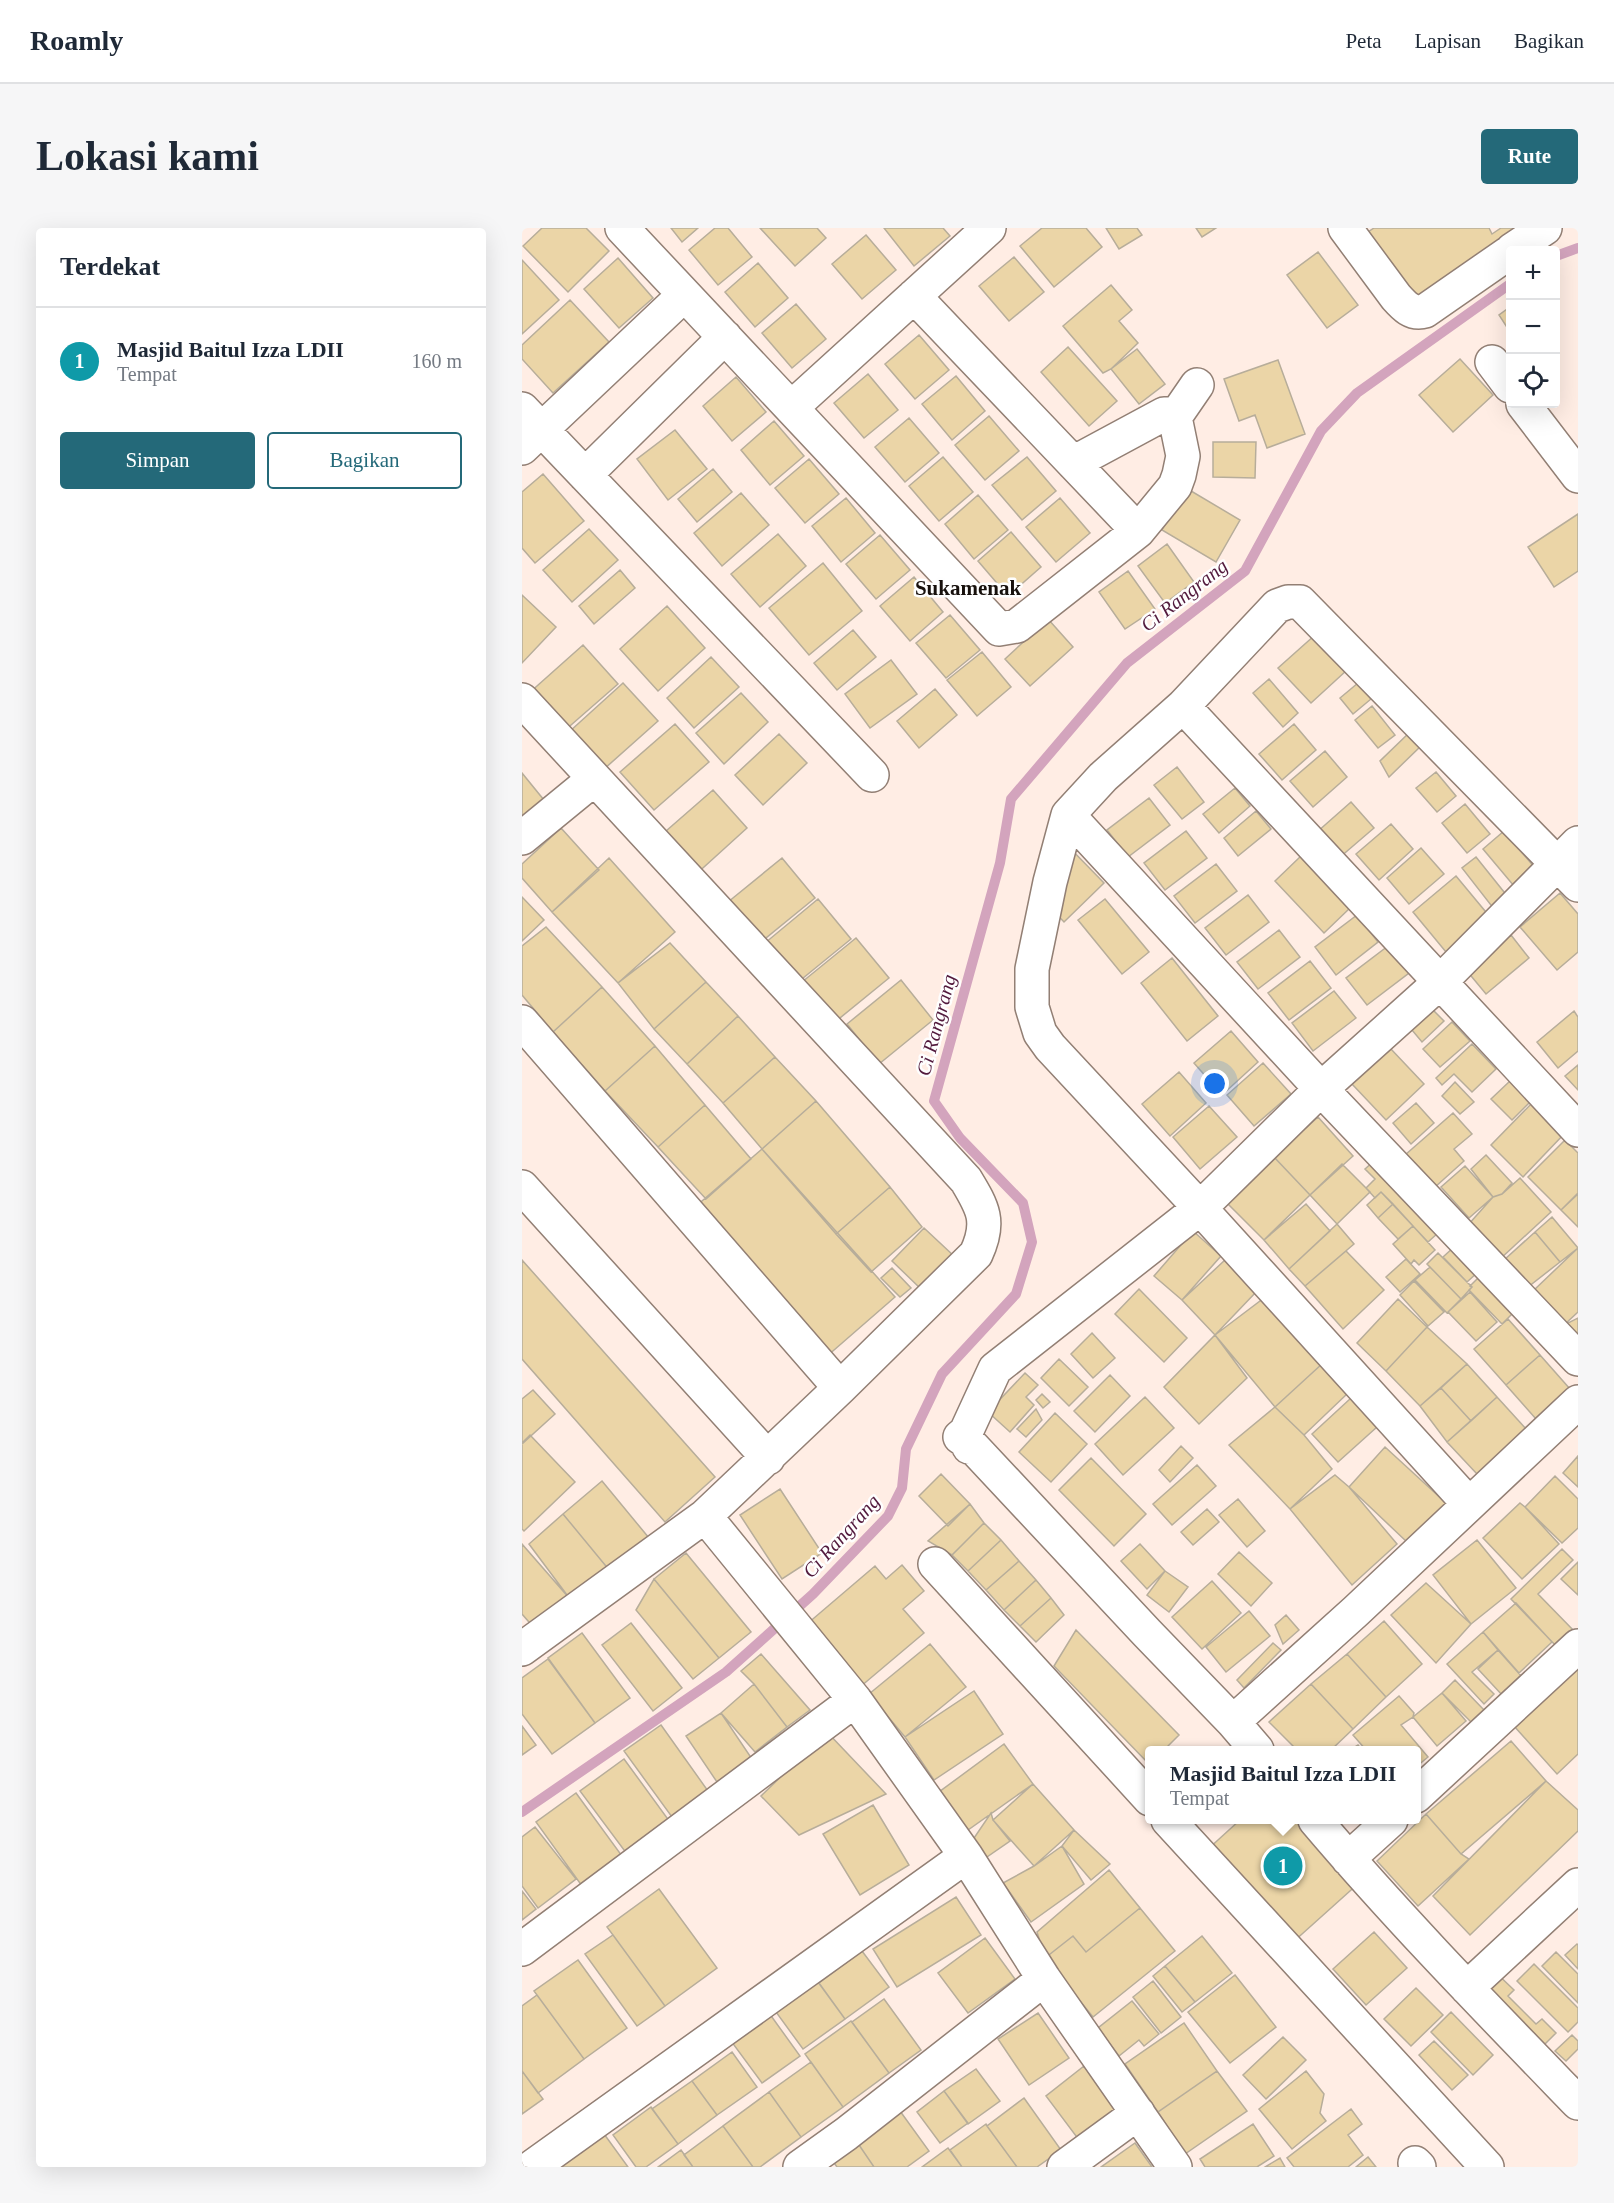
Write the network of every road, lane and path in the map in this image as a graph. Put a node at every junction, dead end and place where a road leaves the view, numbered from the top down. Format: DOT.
graph roads {
  1 [pos="622,228"];
  2 [pos="989,228"];
  3 [pos="1345,228"];
  4 [pos="1545,228"];
  5 [pos="1518,246"];
  6 [pos="1506,254"];
  7 [pos="684,295"];
  8 [pos="914,296"];
  9 [pos="725,337"];
  10 [pos="1197,385"];
  11 [pos="791,408"];
  12 [pos="1526,408"];
  13 [pos="1175,417"];
  14 [pos="528,429"];
  15 [pos="1073,463"];
  16 [pos="585,475"];
  17 [pos="1578,476"];
  18 [pos="1138,531"];
  19 [pos="522,700"];
  20 [pos="1183,706"];
  21 [pos="872,776"];
  22 [pos="594,779"];
  23 [pos="1068,815"];
  24 [pos="522,838"];
  25 [pos="1572,864"];
  26 [pos="1439,983"];
  27 [pos="522,1022"];
  28 [pos="1321,1089"];
  29 [pos="1578,1130"];
  30 [pos="522,1187"];
  31 [pos="1200,1208"];
  32 [pos="1578,1359"];
  33 [pos="840,1388"];
  34 [pos="1578,1402"];
  35 [pos="768,1458"];
  36 [pos="1470,1504"];
  37 [pos="705,1516"];
  38 [pos="935,1564"];
  39 [pos="1578,1646"];
  40 [pos="522,1649"];
  41 [pos="855,1700"];
  42 [pos="1233,1722"];
  43 [pos="1254,1746"];
  44 [pos="1421,1791"];
  45 [pos="1145,1795"];
  46 [pos="1172,1824"];
  47 [pos="1319,1824"];
  48 [pos="1386,1824"];
  49 [pos="966,1856"];
  50 [pos="1348,1858"];
  51 [pos="1578,1885"];
  52 [pos="522,1949"];
  53 [pos="1044,1979"];
  54 [pos="1467,1988"];
  55 [pos="1578,2103"];
  56 [pos="1138,2113"];
  57 [pos="532,2167"];
  58 [pos="800,2167"];
  59 [pos="1064,2167"];
  60 [pos="1175,2167"];
  61 [pos="1487,2167"];
  1 -- 7 [label="street"];
  2 -- 8 [label="street"];
  3 -- 6 [label="street"];
  4 -- 5 [label="street"];
  7 -- 9 [label="street"];
  7 -- 14 [label="street"];
  8 -- 11 [label="street"];
  8 -- 15 [label="street"];
  9 -- 11 [label="street"];
  9 -- 16 [label="street"];
  10 -- 13 [label="street"];
  11 -- 18 [label="street"];
  12 -- 17 [label="street"];
  13 -- 15 [label="street"];
  13 -- 18 [label="street"];
  14 -- 16 [label="street"];
  15 -- 18 [label="street"];
  16 -- 21 [label="street"];
  19 -- 22 [label="street"];
  20 -- 23 [label="street"];
  20 -- 25 [label="street"];
  20 -- 26 [label="street"];
  22 -- 24 [label="street"];
  22 -- 33 [label="street"];
  23 -- 28 [label="street"];
  23 -- 31 [label="street"];
  25 -- 26 [label="street"];
  26 -- 28 [label="street"];
  26 -- 29 [label="street"];
  27 -- 33 [label="street"];
  28 -- 31 [label="street"];
  28 -- 32 [label="street"];
  30 -- 35 [label="street"];
  31 -- 36 [label="street"];
  31 -- 42 [label="street"];
  33 -- 35 [label="street"];
  34 -- 36 [label="street"];
  35 -- 37 [label="street"];
  36 -- 42 [label="street"];
  37 -- 40 [label="street"];
  37 -- 41 [label="street"];
  38 -- 45 [label="street"];
  39 -- 44 [label="street"];
  41 -- 49 [label="street"];
  41 -- 52 [label="street"];
  42 -- 43 [label="street"];
  46 -- 61 [label="street"];
  47 -- 50 [label="street"];
  48 -- 50 [label="street"];
  49 -- 53 [label="street"];
  49 -- 57 [label="street"];
  50 -- 54 [label="street"];
  51 -- 54 [label="street"];
  53 -- 56 [label="street"];
  53 -- 58 [label="street"];
  54 -- 55 [label="street"];
  56 -- 59 [label="street"];
  56 -- 60 [label="street"];
}
